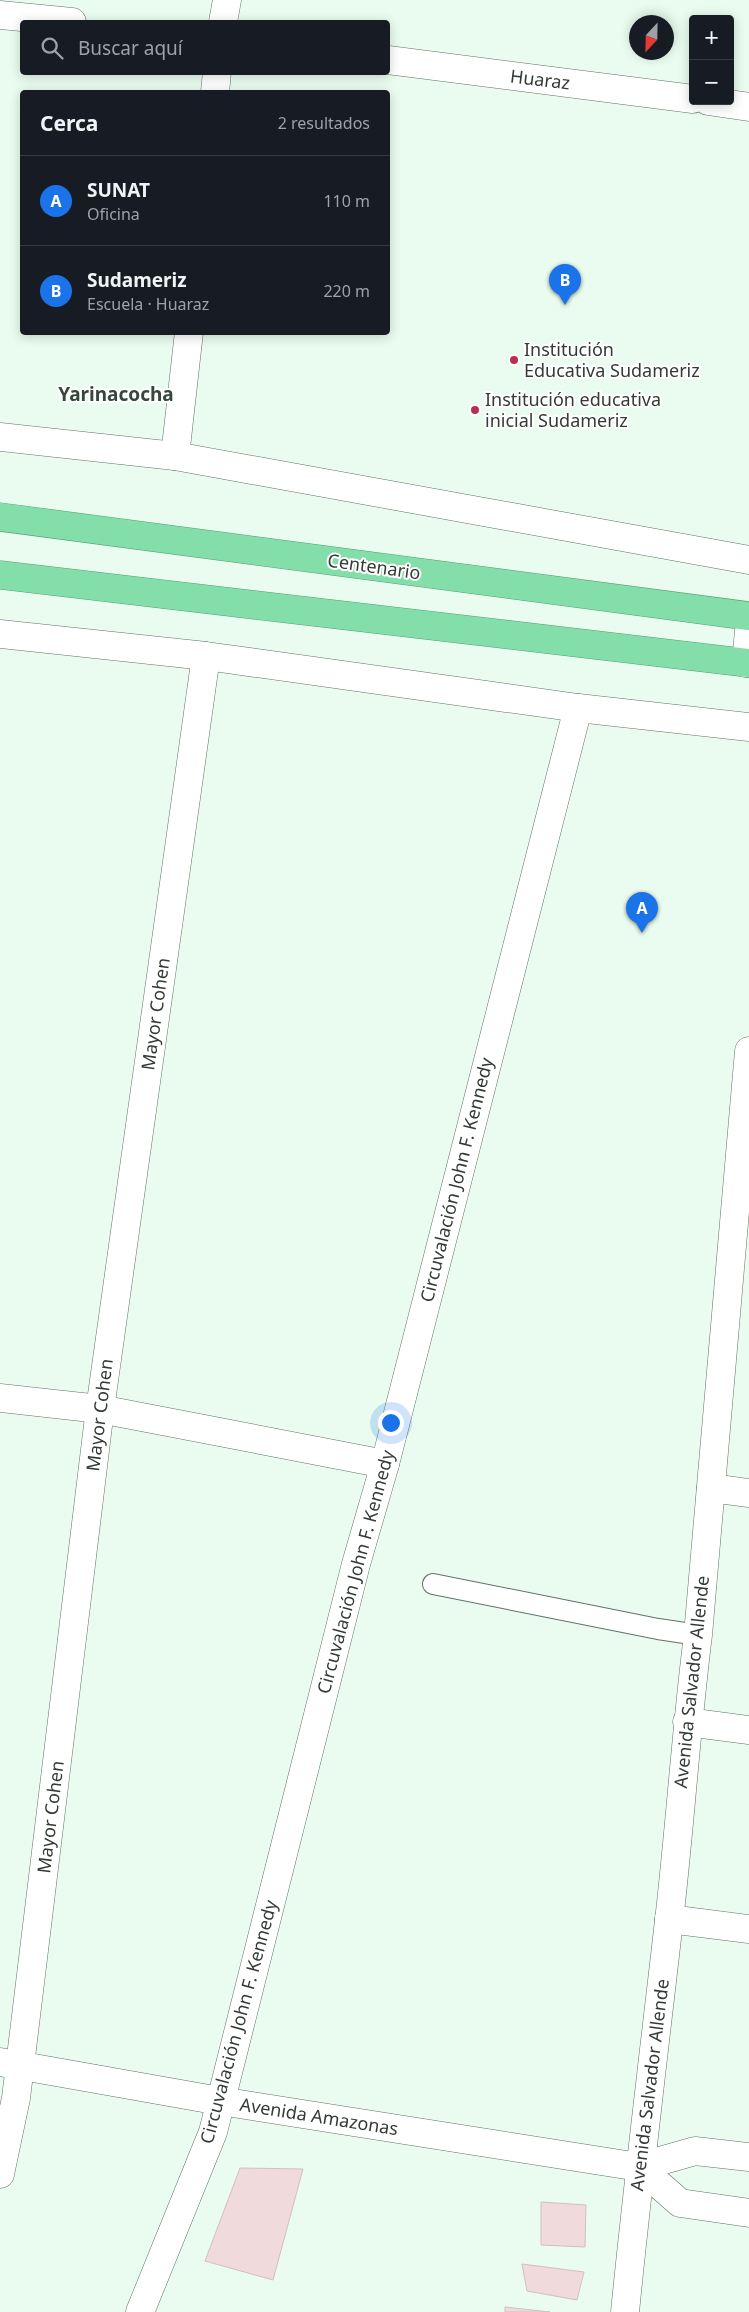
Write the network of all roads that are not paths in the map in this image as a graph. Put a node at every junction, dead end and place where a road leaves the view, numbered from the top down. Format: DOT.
graph roads {
  1 [pos="227,0"];
  2 [pos="0,15"];
  3 [pos="51,20"];
  4 [pos="223,20"];
  5 [pos="390,60"];
  6 [pos="217,75"];
  7 [pos="215,90"];
  8 [pos="689,98"];
  9 [pos="734,105"];
  10 [pos="749,107"];
  11 [pos="189,335"];
  12 [pos="0,437"];
  13 [pos="175,456"];
  14 [pos="0,517"];
  15 [pos="749,560"];
  16 [pos="0,575"];
  17 [pos="749,616"];
  18 [pos="749,631"];
  19 [pos="0,634"];
  20 [pos="206,656"];
  21 [pos="748,663"];
  22 [pos="578,708"];
  23 [pos="749,727"];
  24 [pos="749,1051"];
  25 [pos="0,1398"];
  26 [pos="100,1409"];
  27 [pos="385,1464"];
  28 [pos="711,1488"];
  29 [pos="749,1493"];
  30 [pos="433,1584"];
  31 [pos="698,1635"];
  32 [pos="687,1722"];
  33 [pos="749,1730"];
  34 [pos="669,1919"];
  35 [pos="749,1929"];
  36 [pos="10,2064"];
  37 [pos="220,2101"];
  38 [pos="749,2157"];
  39 [pos="639,2167"];
  40 [pos="0,2174"];
  41 [pos="749,2213"];
  42 [pos="140,2312"];
  43 [pos="625,2312"];
  1 -- 4 [label="street"];
  2 -- 3 [label="street"];
  5 -- 8 [label="street, Huaraz"];
  6 -- 7 [label="street"];
  9 -- 10 [label="street"];
  11 -- 13 [label="street"];
  12 -- 13 [label="street"];
  13 -- 15 [label="street"];
  14 -- 17 [label="highway, Centenario"];
  16 -- 21 [label="highway"];
  18 -- 21 [label="street"];
  19 -- 20 [label="street"];
  20 -- 22 [label="street"];
  20 -- 26 [label="street, Mayor Cohen"];
  22 -- 23 [label="street"];
  22 -- 27 [label="street, Circuvalación John F. Kennedy"];
  24 -- 28 [label="street, Avenida Salvador Allende"];
  25 -- 26 [label="street"];
  26 -- 27 [label="street"];
  26 -- 36 [label="street, Mayor Cohen"];
  27 -- 37 [label="street, Circuvalación John F. Kennedy"];
  28 -- 29 [label="street"];
  28 -- 31 [label="street, Avenida Salvador Allende"];
  30 -- 31 [label="lane"];
  31 -- 32 [label="street, Avenida Salvador Allende"];
  32 -- 33 [label="street"];
  32 -- 34 [label="street, Avenida Salvador Allende"];
  34 -- 35 [label="street"];
  34 -- 39 [label="street, Avenida Salvador Allende"];
  36 -- 37 [label="street, Avenida Amazonas"];
  36 -- 40 [label="street, Mayor Cohen"];
  37 -- 39 [label="street, Avenida Amazonas"];
  37 -- 42 [label="street, Circuvalación John F. Kennedy"];
  38 -- 39 [label="street, Avenida Amazonas"];
  39 -- 41 [label="street"];
  39 -- 43 [label="street, Avenida Salvador Allende"];
}
